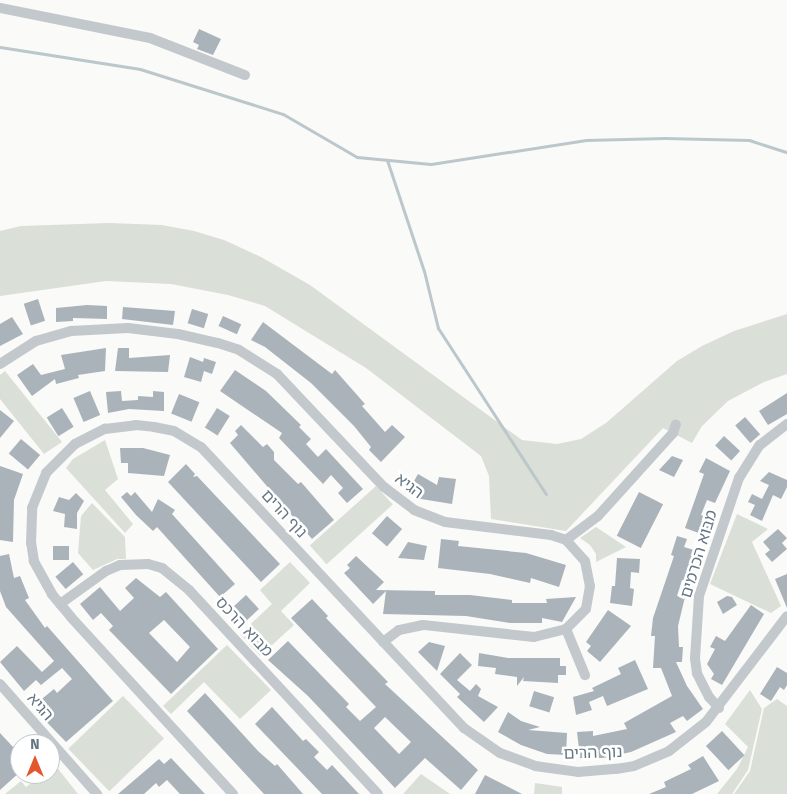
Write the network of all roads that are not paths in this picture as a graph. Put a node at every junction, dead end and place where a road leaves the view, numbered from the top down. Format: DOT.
graph roads {
  1 [pos="0,8"];
  2 [pos="245,75"];
  3 [pos="0,364"];
  4 [pos="676,424"];
  5 [pos="787,424"];
  6 [pos="566,540"];
  7 [pos="60,604"];
  8 [pos="787,616"];
  9 [pos="566,629"];
  10 [pos="384,642"];
  11 [pos="585,675"];
  12 [pos="0,684"];
  13 [pos="719,708"];
  14 [pos="97,794"];
  15 [pos="233,794"];
  16 [pos="378,794"];
  1 -- 2 [label="street"];
  3 -- 6 [label="street, הגיא"];
  4 -- 6 [label="street"];
  5 -- 13 [label="street, מבוא הכרמים"];
  6 -- 9 [label="street"];
  7 -- 10 [label="street, נוף הרים"];
  7 -- 15 [label="street, נוף הרים"];
  7 -- 16 [label="street, מבוא הרכס"];
  8 -- 13 [label="street, נוף הרים"];
  9 -- 10 [label="street"];
  9 -- 11 [label="street"];
  10 -- 13 [label="street, נוף הרים"];
  12 -- 14 [label="street, הגיא"];
}
